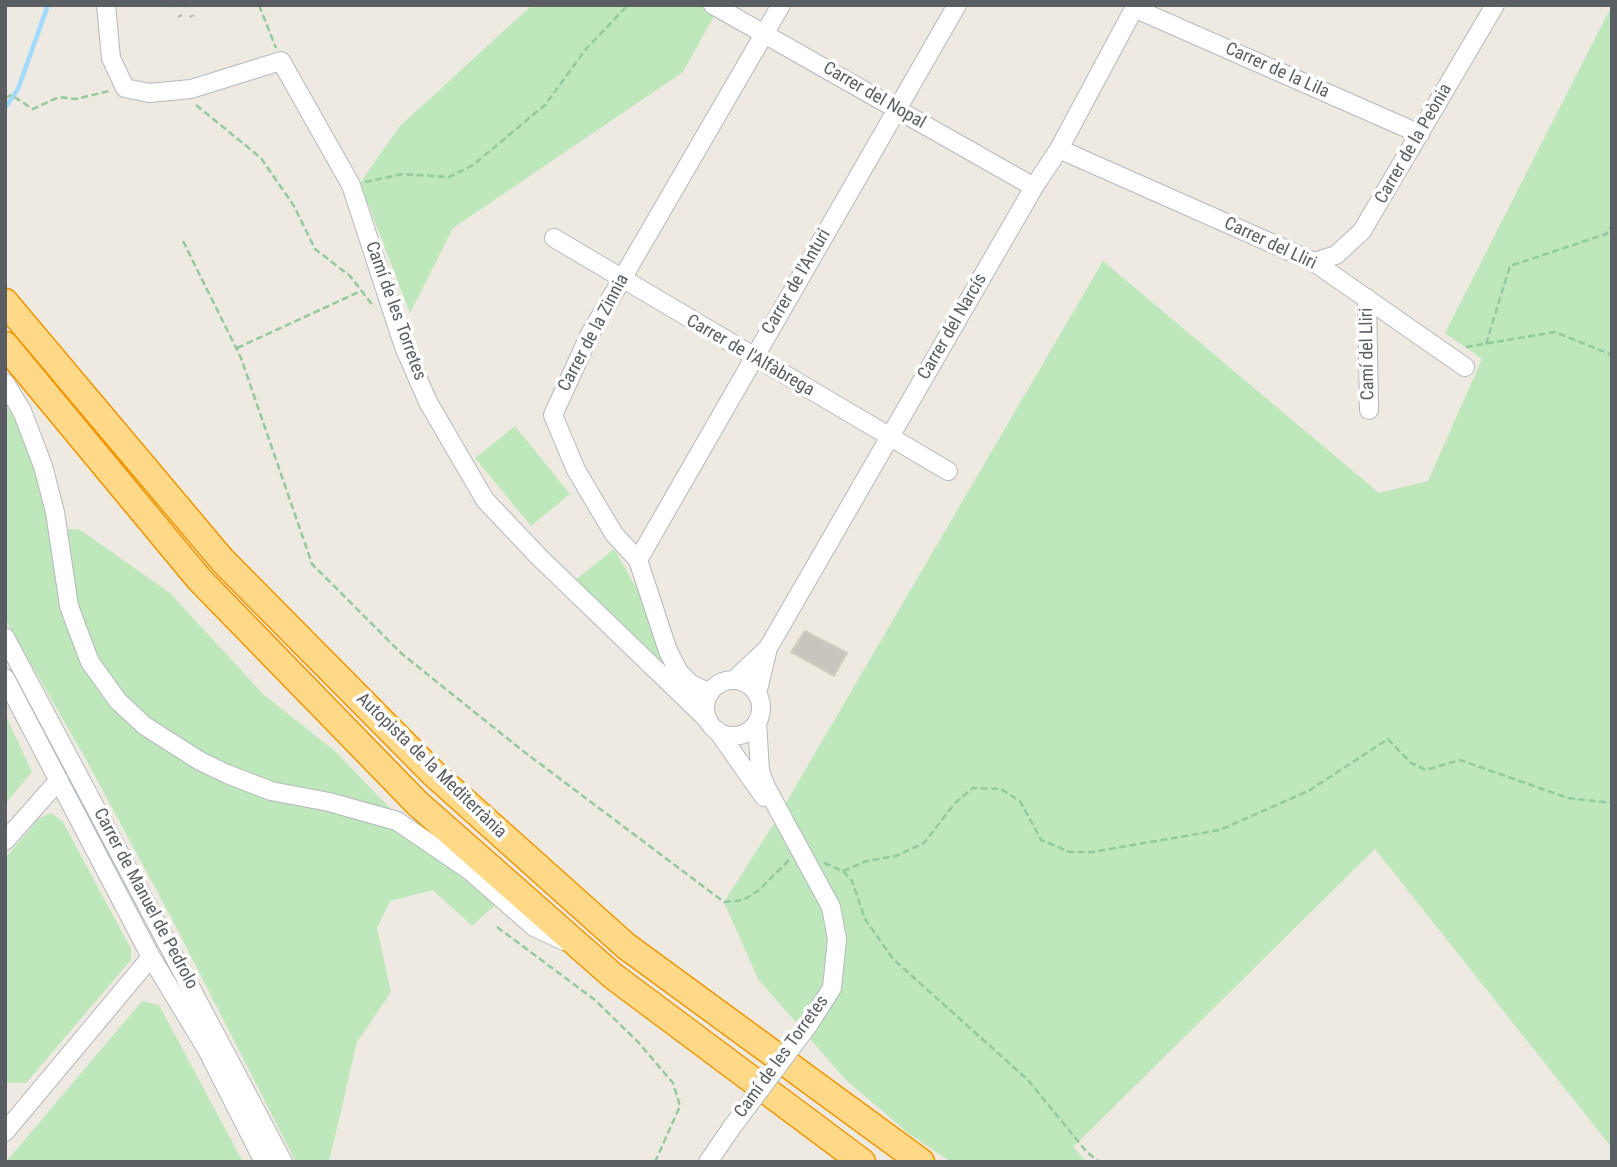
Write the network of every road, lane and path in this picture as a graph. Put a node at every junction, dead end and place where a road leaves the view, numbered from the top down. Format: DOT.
graph roads {
  1 [pos="106,5"];
  2 [pos="259,5"];
  3 [pos="628,5"];
  4 [pos="713,5"];
  5 [pos="781,5"];
  6 [pos="957,5"];
  7 [pos="1135,7"];
  8 [pos="1490,7"];
  9 [pos="766,33"];
  10 [pos="281,61"];
  11 [pos="125,88"];
  12 [pos="191,89"];
  13 [pos="5,98"];
  14 [pos="897,110"];
  15 [pos="1420,134"];
  16 [pos="1059,149"];
  17 [pos="351,185"];
  18 [pos="1034,187"];
  19 [pos="1612,226"];
  20 [pos="554,238"];
  21 [pos="183,241"];
  22 [pos="1314,262"];
  23 [pos="622,281"];
  24 [pos="1367,298"];
  25 [pos="5,302"];
  26 [pos="1486,344"];
  27 [pos="5,345"];
  28 [pos="236,348"];
  29 [pos="1442,351"];
  30 [pos="1612,355"];
  31 [pos="754,357"];
  32 [pos="1465,367"];
  33 [pos="5,383"];
  34 [pos="1369,410"];
  35 [pos="890,438"];
  36 [pos="948,471"];
  37 [pos="638,560"];
  38 [pos="5,638"];
  39 [pos="768,648"];
  40 [pos="5,678"];
  41 [pos="734,680"];
  42 [pos="710,693"];
  43 [pos="758,694"];
  44 [pos="757,722"];
  45 [pos="712,725"];
  46 [pos="59,780"];
  47 [pos="1612,803"];
  48 [pos="790,830"];
  49 [pos="5,841"];
  50 [pos="804,854"];
  51 [pos="497,927"];
  52 [pos="582,949"];
  53 [pos="151,957"];
  54 [pos="12,1111"];
  55 [pos="5,1132"];
  56 [pos="264,1162"];
  57 [pos="283,1162"];
  58 [pos="655,1162"];
  59 [pos="708,1162"];
  60 [pos="862,1162"];
  61 [pos="921,1162"];
  62 [pos="1099,1162"];
  1 -- 11 [label="street"];
  2 -- 10 [label="path"];
  3 -- 17 [label="path"];
  4 -- 9 [label="street, Carrer del Nopal"];
  5 -- 9 [label="street, Carrer de la Zinnia"];
  6 -- 14 [label="street, Carrer de l'Anturi"];
  7 -- 15 [label="street, Carrer de la Lila"];
  7 -- 16 [label="street, Carrer del Narcís"];
  8 -- 15 [label="street, Carrer de la Peònia"];
  9 -- 14 [label="street, Carrer del Nopal"];
  9 -- 23 [label="street, Carrer de la Zinnia"];
  10 -- 12 [label="street"];
  10 -- 17 [label="street, Camí de les Torretes"];
  11 -- 12 [label="street"];
  11 -- 13 [label="path"];
  12 -- 28 [label="path"];
  14 -- 18 [label="street, Carrer del Nopal"];
  14 -- 31 [label="street, Carrer de l'Anturi"];
  15 -- 22 [label="street, Carrer de la Peònia"];
  16 -- 18 [label="street, Carrer del Narcís"];
  16 -- 22 [label="street, Carrer del Lliri"];
  17 -- 45 [label="street, Camí de les Torretes"];
  18 -- 35 [label="street, Carrer del Narcís"];
  19 -- 26 [label="path"];
  20 -- 23 [label="street, Carrer de l'Alfàbrega"];
  21 -- 28 [label="path"];
  22 -- 24 [label="street, Carrer del Lliri"];
  23 -- 31 [label="street, Carrer de l'Alfàbrega"];
  23 -- 37 [label="street, Carrer de la Zinnia"];
  24 -- 29 [label="street, Carrer del Lliri"];
  24 -- 34 [label="street, Camí del Lliri"];
  25 -- 61 [label="highway, Autopista de la Mediterrània"];
  26 -- 29 [label="path"];
  26 -- 30 [label="path"];
  27 -- 52 [label="highway, Autopista de la Mediterrània"];
  28 -- 50 [label="path"];
  29 -- 32 [label="street, Carrer del Lliri"];
  31 -- 35 [label="street, Carrer de l'Alfàbrega"];
  31 -- 37 [label="street, Carrer de l'Anturi"];
  33 -- 52 [label="street"];
  35 -- 36 [label="street, Carrer de l'Alfàbrega"];
  35 -- 39 [label="street, Carrer del Narcís"];
  37 -- 42 [label="street, Carrer de la Zinnia"];
  38 -- 57 [label="street, Carrer de Manuel de Pedrolo"];
  39 -- 41 [label="street, Carrer del Narcís"];
  39 -- 43 [label="street, Carrer del Narcís"];
  40 -- 46 [label="street, Carrer de Manuel de Pedrolo"];
  41 -- 42 [label="street"];
  41 -- 43 [label="street"];
  42 -- 45 [label="street"];
  43 -- 44 [label="street"];
  44 -- 45 [label="street"];
  44 -- 48 [label="street, Camí de les Torretes"];
  45 -- 48 [label="street, Camí de les Torretes"];
  46 -- 49 [label="street"];
  46 -- 53 [label="street, Carrer de Manuel de Pedrolo"];
  47 -- 62 [label="path"];
  48 -- 50 [label="street, Camí de les Torretes"];
  50 -- 59 [label="street, Camí de les Torretes, bridge"];
  51 -- 58 [label="path"];
  52 -- 60 [label="highway, Autopista de la Mediterrània"];
  53 -- 54 [label="street"];
  53 -- 56 [label="street, Carrer de Manuel de Pedrolo"];
  54 -- 55 [label="street"];
}
